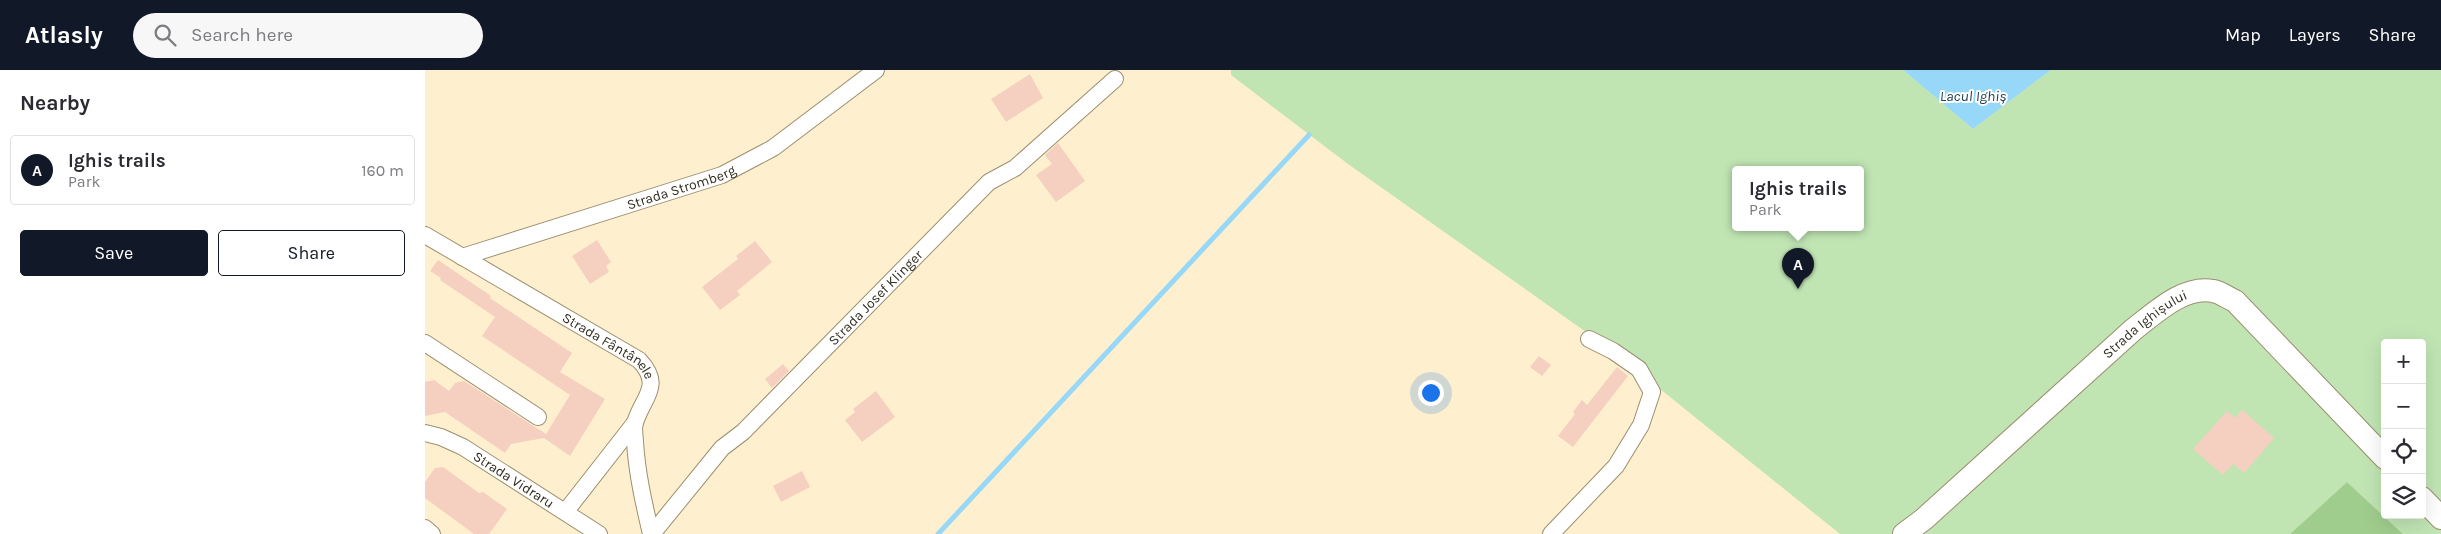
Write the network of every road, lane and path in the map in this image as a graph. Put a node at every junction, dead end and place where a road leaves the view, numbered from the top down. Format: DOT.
graph roads {
  1 [pos="876,70"];
  2 [pos="1115,79"];
  3 [pos="425,235"];
  4 [pos="462,257"];
  5 [pos="1589,339"];
  6 [pos="425,343"];
  7 [pos="538,418"];
  8 [pos="634,424"];
  9 [pos="425,433"];
  10 [pos="2381,454"];
  11 [pos="2426,502"];
  12 [pos="566,511"];
  13 [pos="2441,518"];
  14 [pos="425,528"];
  15 [pos="432,534"];
  16 [pos="599,534"];
  17 [pos="651,534"];
  18 [pos="1551,534"];
  19 [pos="1904,534"];
  1 -- 4 [label="street, Strada Stromberg"];
  2 -- 17 [label="street, Strada Josef Klinger"];
  3 -- 4 [label="street, Strada Fântânele"];
  4 -- 8 [label="street, Strada Fântânele"];
  5 -- 18 [label="street"];
  6 -- 7 [label="street"];
  8 -- 12 [label="street"];
  8 -- 17 [label="street, Strada Fântânele"];
  9 -- 12 [label="street, Strada Vidraru"];
  10 -- 19 [label="street, Strada Ighișului"];
  11 -- 13 [label="street"];
  12 -- 16 [label="street, Strada Vidraru"];
  14 -- 15 [label="street"];
}
